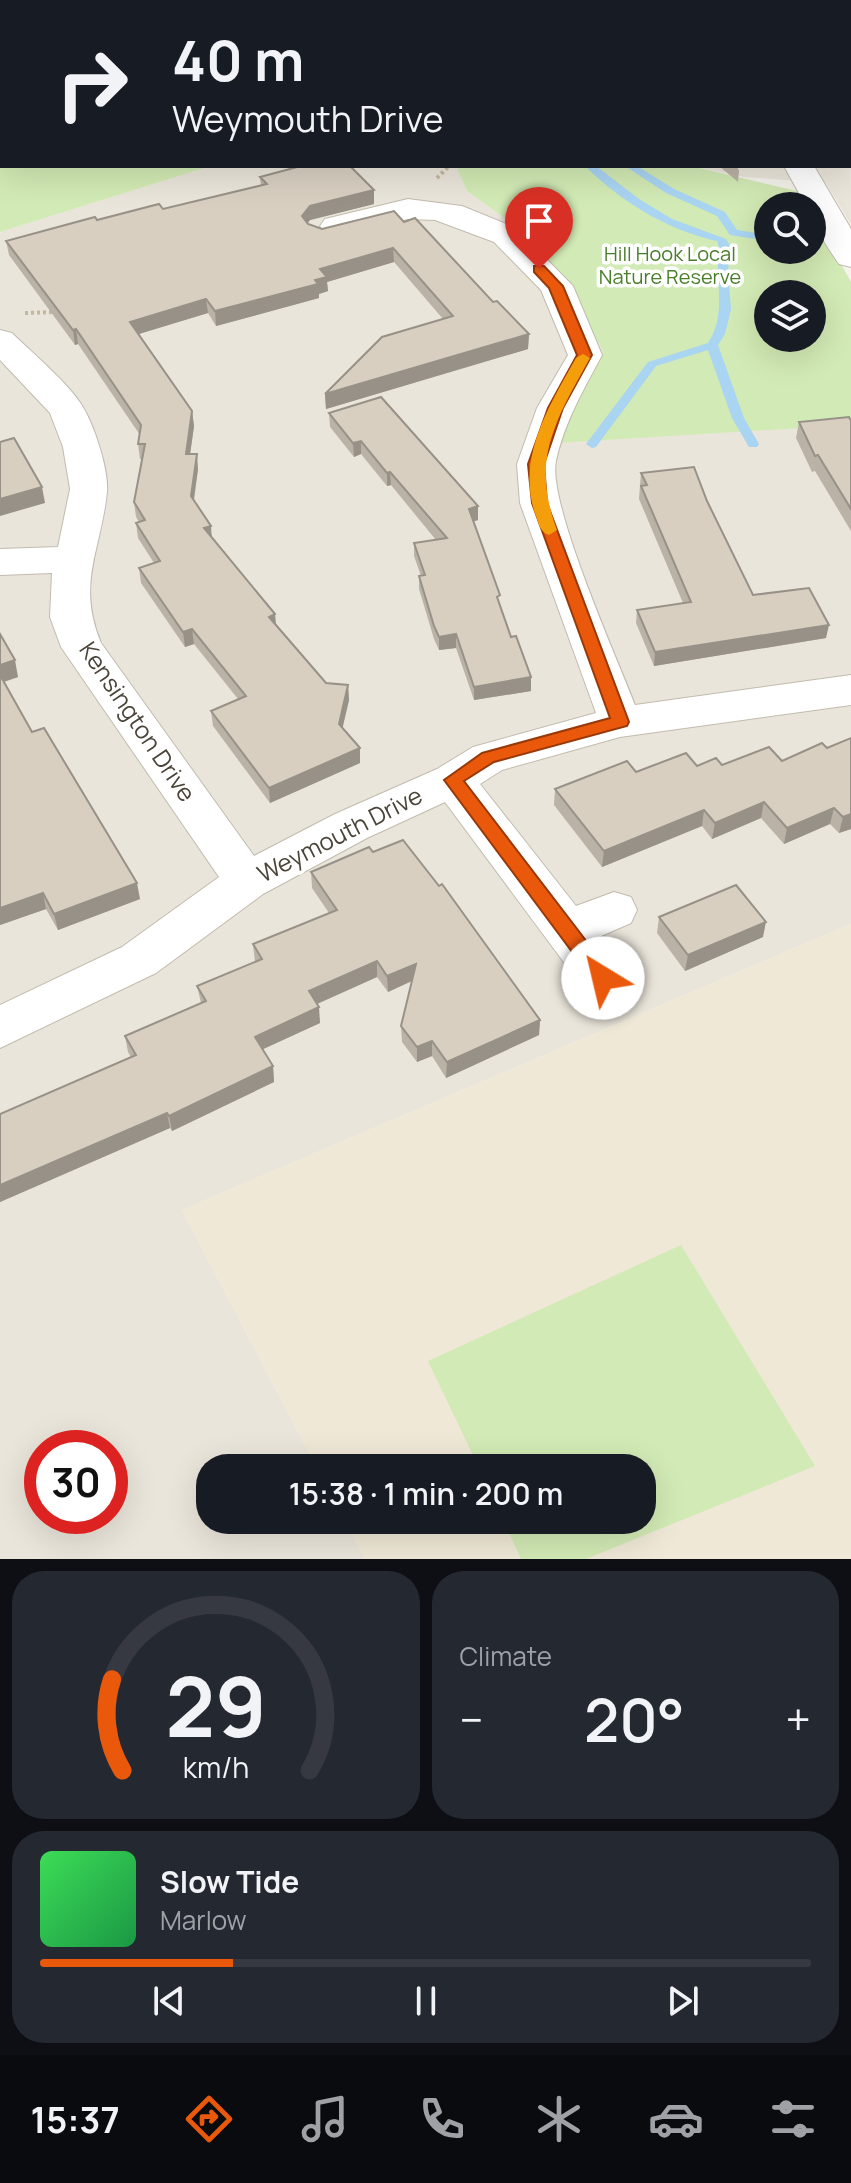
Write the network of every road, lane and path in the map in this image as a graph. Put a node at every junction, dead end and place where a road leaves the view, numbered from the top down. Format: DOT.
graph roads {
  1 [pos="800,168"];
  2 [pos="437,185"];
  3 [pos="322,230"];
  4 [pos="851,257"];
  5 [pos="65,312"];
  6 [pos="4,328"];
  7 [pos="75,559"];
  8 [pos="0,562"];
  9 [pos="851,690"];
  10 [pos="620,722"];
  11 [pos="453,780"];
  12 [pos="247,881"];
  13 [pos="614,910"];
  14 [pos="568,930"];
  15 [pos="603,978"];
  16 [pos="0,1028"];
  1 -- 4 [label="street"];
  2 -- 3 [label="street"];
  2 -- 10 [label="street"];
  5 -- 6 [label="path"];
  6 -- 7 [label="street, Kensington Drive"];
  7 -- 8 [label="street"];
  7 -- 12 [label="street, Kensington Drive"];
  9 -- 10 [label="street, Weymouth Drive"];
  10 -- 11 [label="street, Weymouth Drive"];
  11 -- 12 [label="street, Weymouth Drive"];
  11 -- 14 [label="street"];
  12 -- 16 [label="street, Weymouth Drive"];
  13 -- 14 [label="street"];
  14 -- 15 [label="street"];
}
